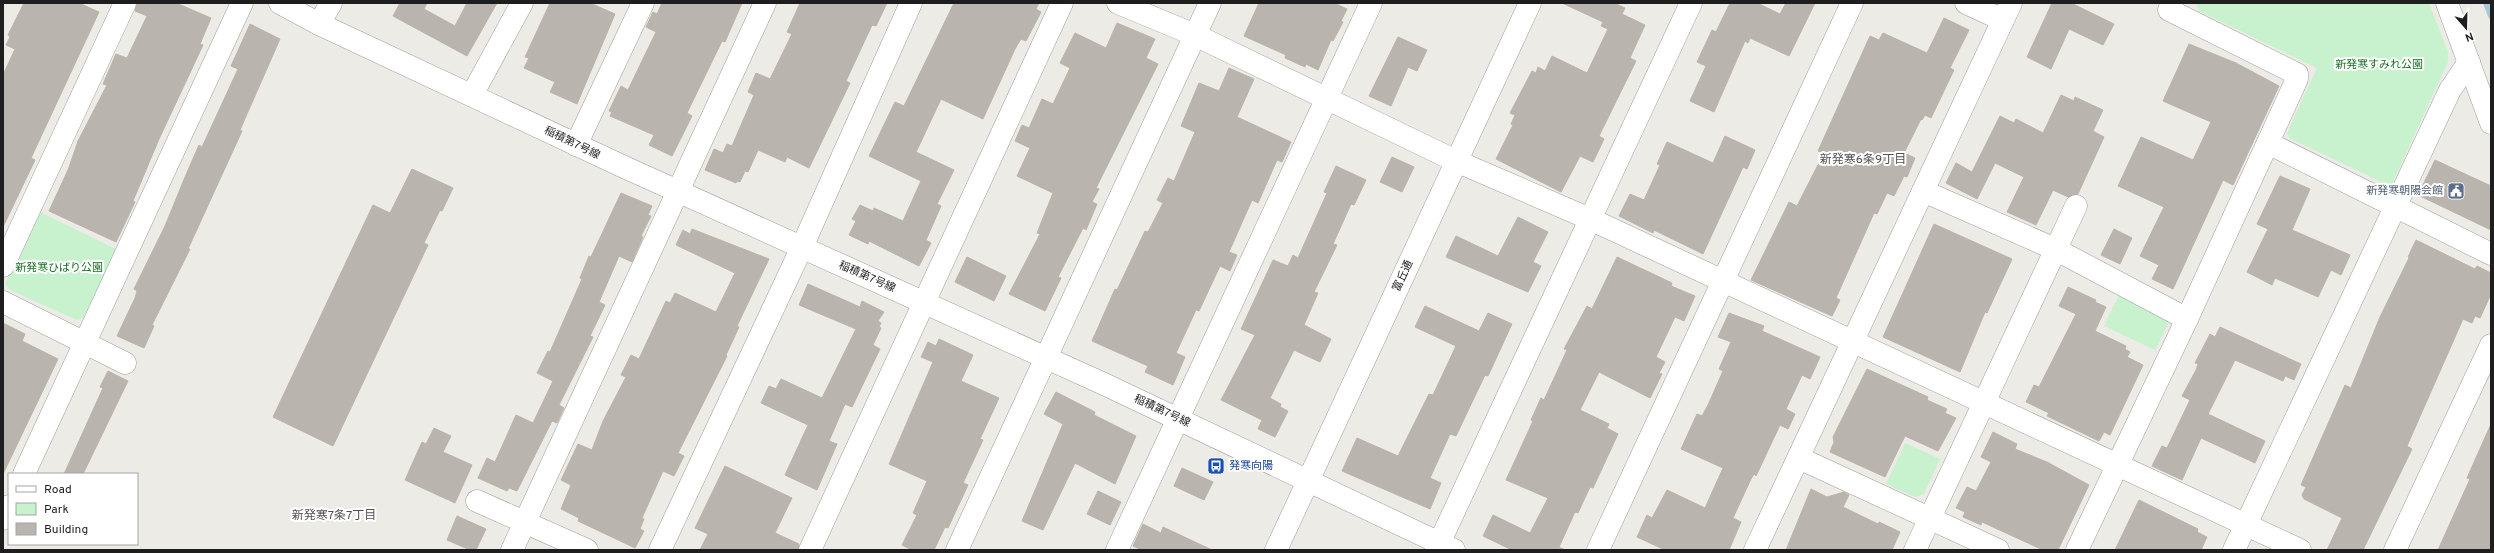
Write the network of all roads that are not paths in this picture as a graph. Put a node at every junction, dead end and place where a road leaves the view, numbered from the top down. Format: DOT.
graph roads {
  1 [pos="125,3"];
  2 [pos="242,3"];
  3 [pos="280,3"];
  4 [pos="331,3"];
  5 [pos="522,3"];
  6 [pos="643,3"];
  7 [pos="765,3"];
  8 [pos="911,3"];
  9 [pos="1062,3"];
  10 [pos="1118,3"];
  11 [pos="1210,3"];
  12 [pos="1371,3"];
  13 [pos="1530,3"];
  14 [pos="1691,3"];
  15 [pos="1852,3"];
  16 [pos="1966,3"];
  17 [pos="2172,3"];
  18 [pos="2447,3"];
  19 [pos="2007,11"];
  20 [pos="319,24"];
  21 [pos="1195,35"];
  22 [pos="2469,62"];
  23 [pos="472,95"];
  24 [pos="1327,98"];
  25 [pos="2491,123"];
  26 [pos="2268,143"];
  27 [pos="576,145"];
  28 [pos="1456,161"];
  29 [pos="1923,191"];
  30 [pos="678,192"];
  31 [pos="2397,205"];
  32 [pos="2076,206"];
  33 [pos="1590,219"];
  34 [pos="802,248"];
  35 [pos="2054,249"];
  36 [pos="2491,254"];
  37 [pos="3,266"];
  38 [pos="1723,280"];
  39 [pos="3,302"];
  40 [pos="923,302"];
  41 [pos="2187,319"];
  42 [pos="1853,340"];
  43 [pos="84,344"];
  44 [pos="2491,345"];
  45 [pos="1047,358"];
  46 [pos="125,363"];
  47 [pos="1984,402"];
  48 [pos="1176,418"];
  49 [pos="1799,458"];
  50 [pos="2118,465"];
  51 [pos="24,473"];
  52 [pos="1307,481"];
  53 [pos="477,501"];
  54 [pos="8,508"];
  55 [pos="3,519"];
  56 [pos="1929,519"];
  57 [pos="525,521"];
  58 [pos="2246,524"];
  59 [pos="1443,548"];
  60 [pos="1757,549"];
  61 [pos="512,550"];
  62 [pos="587,550"];
  63 [pos="660,550"];
  64 [pos="810,550"];
  65 [pos="957,550"];
  66 [pos="1117,550"];
  67 [pos="1276,550"];
  68 [pos="1598,550"];
  69 [pos="1915,550"];
  70 [pos="1998,550"];
  71 [pos="2077,550"];
  72 [pos="2234,550"];
  73 [pos="2300,550"];
  74 [pos="2395,550"];
  1 -- 37 [label="street"];
  2 -- 43 [label="street"];
  3 -- 20 [label="street, 稲積第7号線"];
  4 -- 20 [label="street"];
  5 -- 23 [label="street"];
  6 -- 27 [label="street"];
  7 -- 30 [label="street"];
  8 -- 34 [label="street"];
  9 -- 40 [label="street"];
  10 -- 21 [label="street"];
  11 -- 21 [label="street"];
  12 -- 24 [label="street"];
  13 -- 28 [label="street, 富丘通"];
  14 -- 33 [label="street"];
  15 -- 38 [label="street"];
  16 -- 19 [label="street"];
  17 -- 26 [label="street"];
  18 -- 22 [label="street"];
  19 -- 29 [label="street"];
  20 -- 23 [label="street, 稲積第7号線"];
  21 -- 24 [label="street"];
  21 -- 45 [label="street"];
  22 -- 25 [label="street"];
  22 -- 31 [label="street"];
  23 -- 27 [label="street, 稲積第7号線"];
  24 -- 28 [label="street"];
  24 -- 48 [label="street"];
  26 -- 31 [label="street"];
  26 -- 41 [label="street"];
  27 -- 30 [label="street, 稲積第7号線"];
  28 -- 33 [label="street"];
  28 -- 52 [label="street, 富丘通"];
  29 -- 35 [label="street"];
  29 -- 42 [label="street"];
  30 -- 34 [label="street, 稲積第7号線"];
  30 -- 57 [label="street"];
  31 -- 36 [label="street"];
  31 -- 58 [label="street"];
  32 -- 35 [label="street"];
  33 -- 38 [label="street"];
  33 -- 59 [label="street"];
  34 -- 40 [label="street, 稲積第7号線"];
  34 -- 63 [label="street"];
  35 -- 41 [label="street"];
  35 -- 47 [label="street"];
  38 -- 42 [label="street"];
  38 -- 68 [label="street"];
  39 -- 43 [label="street"];
  40 -- 45 [label="street, 稲積第7号線"];
  40 -- 64 [label="street"];
  41 -- 50 [label="street"];
  42 -- 47 [label="street"];
  42 -- 49 [label="street"];
  43 -- 46 [label="street"];
  43 -- 51 [label="street"];
  44 -- 74 [label="street"];
  45 -- 48 [label="street, 稲積第7号線"];
  45 -- 65 [label="street"];
  47 -- 50 [label="street"];
  47 -- 56 [label="street"];
  48 -- 52 [label="street, 稲積第7号線"];
  48 -- 66 [label="street"];
  49 -- 56 [label="street"];
  49 -- 60 [label="street"];
  50 -- 58 [label="street"];
  50 -- 71 [label="street"];
  52 -- 59 [label="street, 稲積第7号線"];
  52 -- 67 [label="street, 富丘通"];
  53 -- 57 [label="street"];
  54 -- 55 [label="street"];
  56 -- 69 [label="street"];
  56 -- 70 [label="street"];
  57 -- 61 [label="street"];
  57 -- 62 [label="street"];
  58 -- 72 [label="street"];
  58 -- 73 [label="street"];
}
